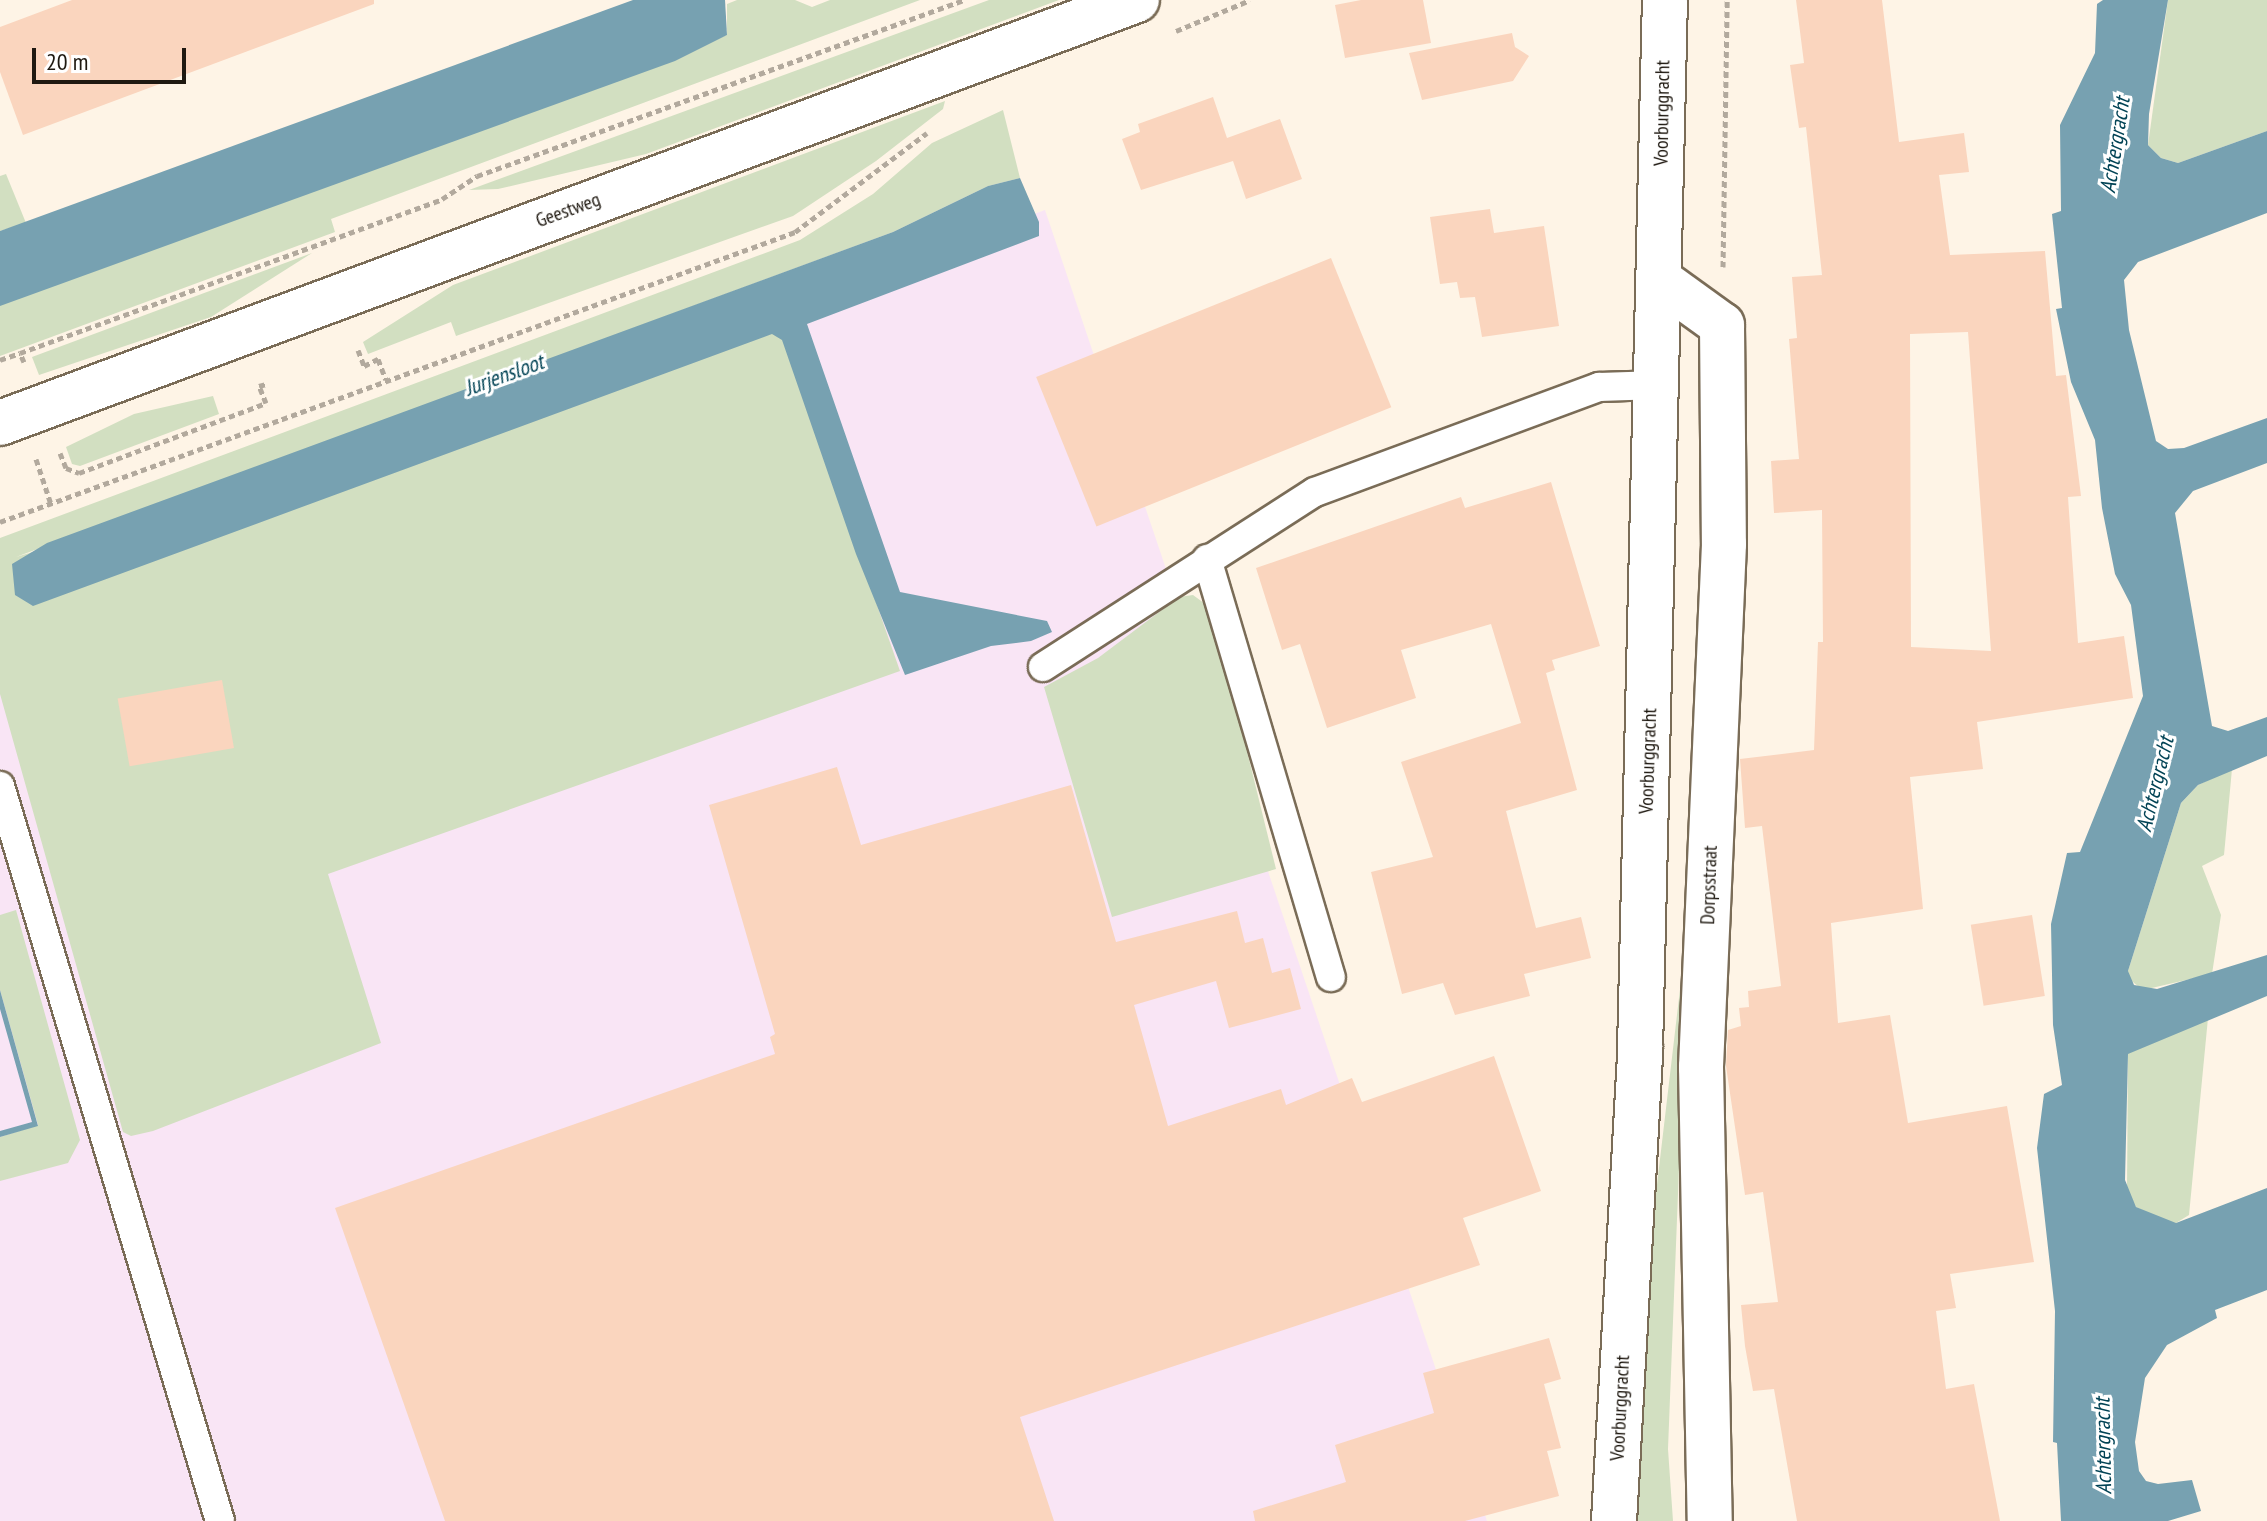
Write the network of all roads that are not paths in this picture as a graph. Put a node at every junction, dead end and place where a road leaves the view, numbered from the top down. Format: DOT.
graph roads {
  1 [pos="1137,0"];
  2 [pos="1665,0"];
  3 [pos="1661,281"];
  4 [pos="1659,385"];
  5 [pos="0,423"];
  6 [pos="1207,559"];
  7 [pos="1043,667"];
  8 [pos="0,786"];
  9 [pos="1331,977"];
  10 [pos="220,1521"];
  11 [pos="1614,1521"];
  12 [pos="1710,1521"];
  1 -- 5 [label="street, Geestweg"];
  2 -- 3 [label="street, Voorburggracht"];
  3 -- 4 [label="street, Voorburggracht"];
  3 -- 12 [label="street, Dorpsstraat"];
  4 -- 6 [label="lane"];
  4 -- 11 [label="street, Voorburggracht"];
  6 -- 7 [label="lane"];
  6 -- 9 [label="lane"];
  8 -- 10 [label="lane"];
}
